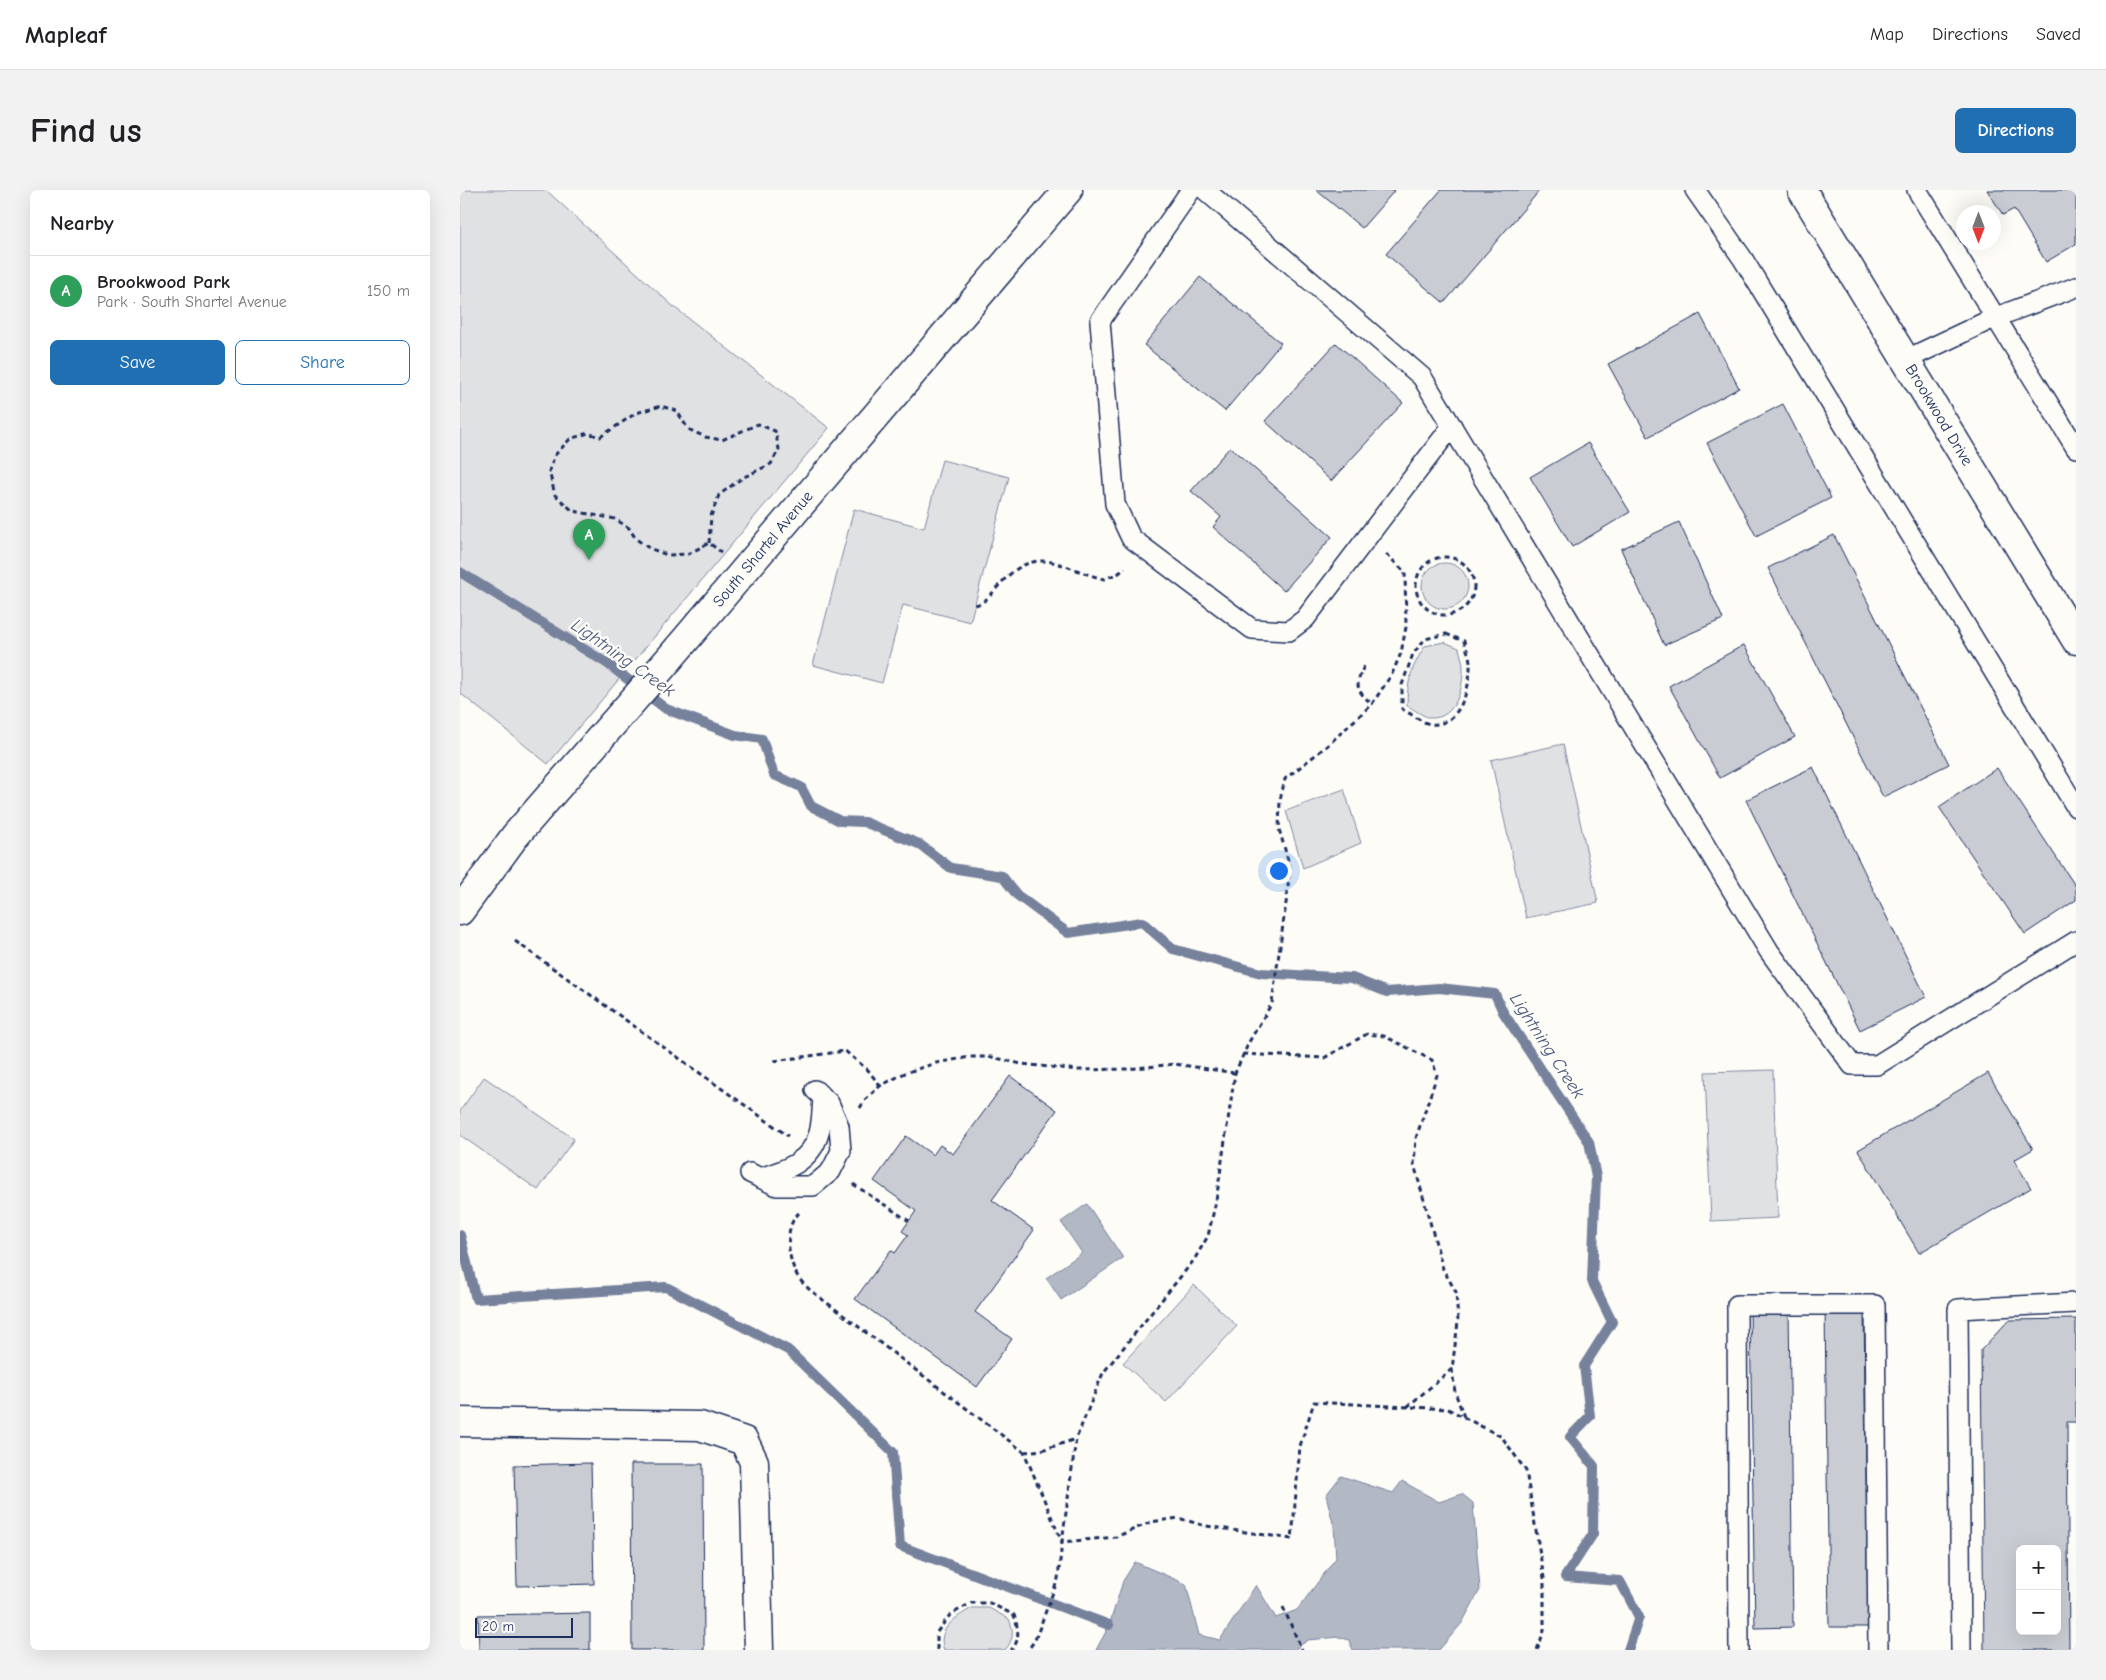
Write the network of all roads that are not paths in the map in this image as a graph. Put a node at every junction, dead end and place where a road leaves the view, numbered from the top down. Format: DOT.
graph roads {
  1 [pos="1068,190"];
  2 [pos="1191,190"];
  3 [pos="1206,190"];
  4 [pos="1695,190"];
  5 [pos="1802,190"];
  6 [pos="1917,190"];
  7 [pos="2076,287"];
  8 [pos="1994,318"];
  9 [pos="1905,360"];
  10 [pos="1452,426"];
  11 [pos="2076,448"];
  12 [pos="2076,640"];
  13 [pos="2076,808"];
  14 [pos="460,911"];
  15 [pos="2076,941"];
  16 [pos="755,1176"];
  17 [pos="2076,1303"];
  18 [pos="460,1422"];
  19 [pos="759,1650"];
  20 [pos="1739,1650"];
  21 [pos="1878,1650"];
  22 [pos="1961,1650"];
  1 -- 14 [label="street, South Shartel Avenue"];
  2 -- 10 [label="lane"];
  3 -- 10 [label="lane"];
  4 -- 13 [label="lane"];
  5 -- 9 [label="street, Brookwood Drive"];
  6 -- 8 [label="lane"];
  7 -- 8 [label="lane"];
  8 -- 9 [label="lane"];
  8 -- 11 [label="lane"];
  9 -- 12 [label="street, Brookwood Drive"];
  10 -- 15 [label="lane"];
  16 -- 16 [label="lane"];
  17 -- 22 [label="lane"];
  18 -- 19 [label="street"];
  20 -- 21 [label="lane"];
}
